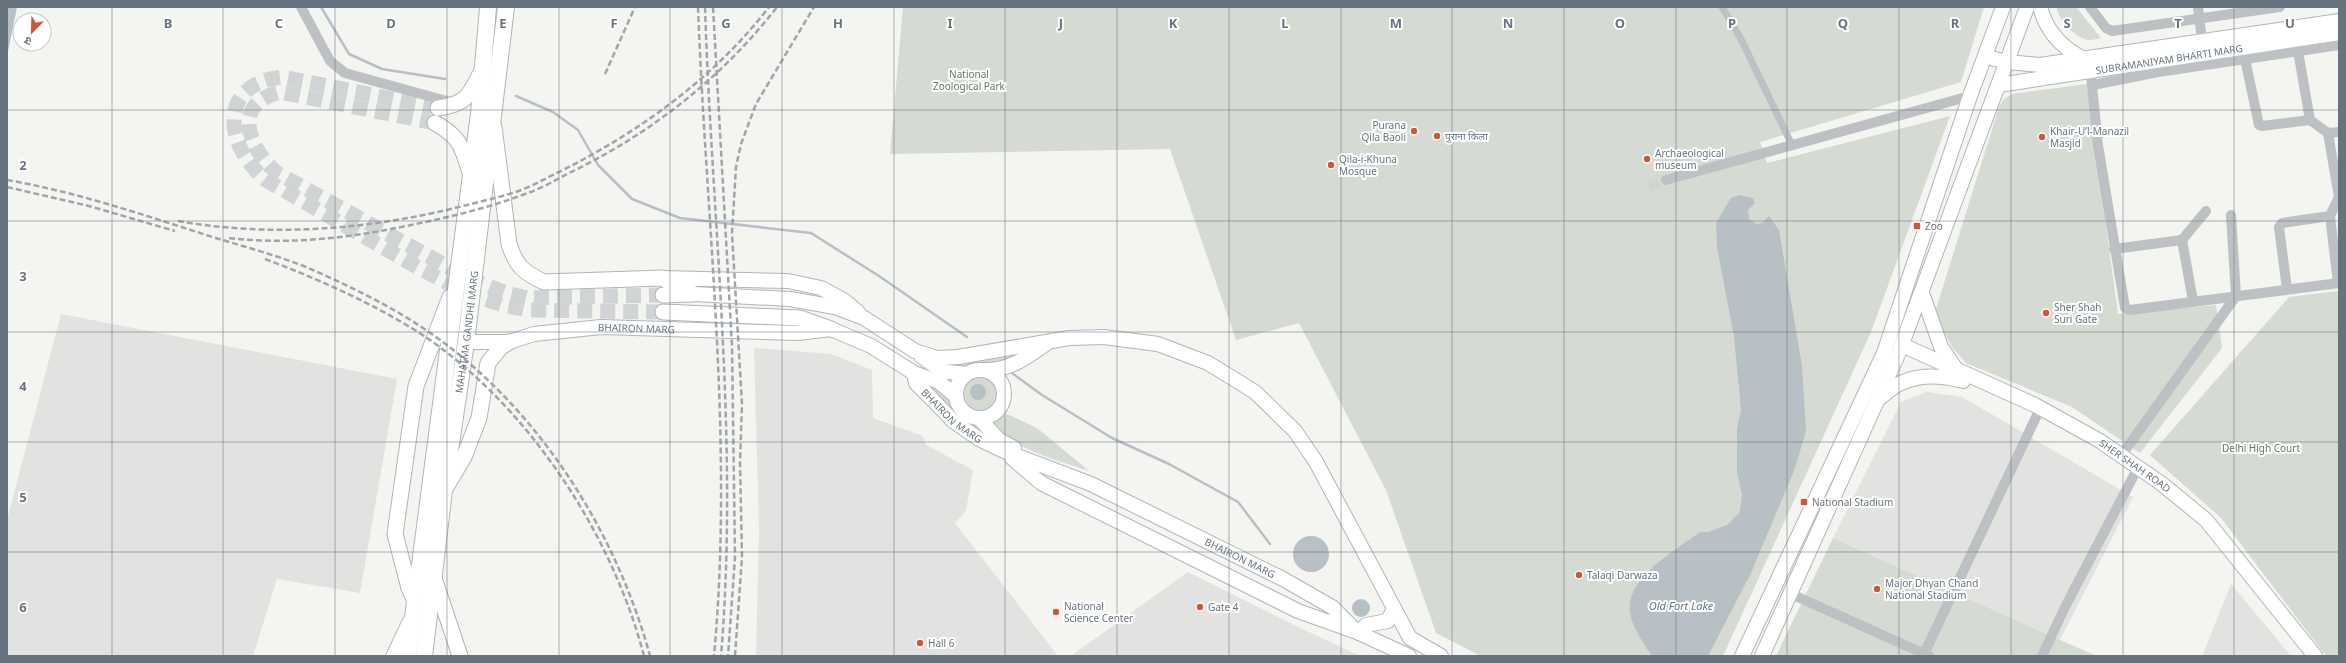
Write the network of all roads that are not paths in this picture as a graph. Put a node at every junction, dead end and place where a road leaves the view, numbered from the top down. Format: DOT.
graph roads {
  1 [pos="301,7"];
  2 [pos="488,7"];
  3 [pos="506,7"];
  4 [pos="1722,7"];
  5 [pos="2003,7"];
  6 [pos="2027,7"];
  7 [pos="2040,7"];
  8 [pos="2090,7"];
  9 [pos="2198,7"];
  10 [pos="2280,7"];
  11 [pos="2200,18"];
  12 [pos="2339,21"];
  13 [pos="2339,33"];
  14 [pos="2202,41"];
  15 [pos="2339,45"];
  16 [pos="2298,51"];
  17 [pos="1986,57"];
  18 [pos="2245,59"];
  19 [pos="2008,62"];
  20 [pos="2087,62"];
  21 [pos="483,69"];
  22 [pos="1979,77"];
  23 [pos="1999,85"];
  24 [pos="2093,85"];
  25 [pos="1970,96"];
  26 [pos="458,104"];
  27 [pos="493,116"];
  28 [pos="2310,120"];
  29 [pos="2339,132"];
  30 [pos="2328,133"];
  31 [pos="1792,145"];
  32 [pos="471,177"];
  33 [pos="1666,180"];
  34 [pos="2206,211"];
  35 [pos="2231,215"];
  36 [pos="2330,216"];
  37 [pos="2182,240"];
  38 [pos="2114,249"];
  39 [pos="460,265"];
  40 [pos="662,278"];
  41 [pos="2339,283"];
  42 [pos="2287,289"];
  43 [pos="1922,293"];
  44 [pos="694,294"];
  45 [pos="663,295"];
  46 [pos="2236,296"];
  47 [pos="2193,300"];
  48 [pos="663,312"];
  49 [pos="864,318"];
  50 [pos="832,329"];
  51 [pos="1051,340"];
  52 [pos="466,342"];
  53 [pos="509,342"];
  54 [pos="1901,349"];
  55 [pos="915,351"];
  56 [pos="910,370"];
  57 [pos="985,370"];
  58 [pos="965,374"];
  59 [pos="1960,376"];
  60 [pos="956,396"];
  61 [pos="1874,404"];
  62 [pos="2037,415"];
  63 [pos="979,418"];
  64 [pos="1004,452"];
  65 [pos="2121,456"];
  66 [pos="1047,467"];
  67 [pos="2134,475"];
  68 [pos="444,491"];
  69 [pos="1219,547"];
  70 [pos="434,578"];
  71 [pos="1235,580"];
  72 [pos="1789,593"];
  73 [pos="415,608"];
  74 [pos="1394,608"];
  75 [pos="1358,632"];
  76 [pos="1410,638"];
  77 [pos="1407,655"];
  78 [pos="1926,655"];
  79 [pos="394,656"];
  80 [pos="408,656"];
  81 [pos="424,656"];
  82 [pos="460,656"];
  83 [pos="1441,656"];
  84 [pos="1742,656"];
  85 [pos="1762,656"];
  86 [pos="2042,656"];
  87 [pos="2304,656"];
  88 [pos="2315,656"];
  1 -- 26 [label="street"];
  2 -- 21 [label="highway, MAHATMA GANDHI MARG"];
  3 -- 27 [label="highway, MAHATMA GANDHI MARG"];
  4 -- 31 [label="street"];
  5 -- 17 [label="main road"];
  6 -- 19 [label="main road"];
  7 -- 20 [label="main road"];
  8 -- 11 [label="street"];
  9 -- 11 [label="street"];
  10 -- 11 [label="street"];
  11 -- 14 [label="street"];
  12 -- 14 [label="main road, SUBRAMANIYAM BHARTI MARG"];
  13 -- 20 [label="main road, SUBRAMANIYAM BHARTI MARG"];
  14 -- 20 [label="main road, SUBRAMANIYAM BHARTI MARG"];
  15 -- 16 [label="street"];
  16 -- 18 [label="street"];
  16 -- 28 [label="street"];
  17 -- 19 [label="main road, SUBRAMANIYAM BHARTI MARG"];
  17 -- 22 [label="main road"];
  18 -- 24 [label="street"];
  18 -- 28 [label="street"];
  19 -- 20 [label="main road, SUBRAMANIYAM BHARTI MARG"];
  19 -- 23 [label="main road"];
  20 -- 23 [label="main road, SUBRAMANIYAM BHARTI MARG"];
  20 -- 24 [label="street"];
  21 -- 26 [label="main road"];
  21 -- 32 [label="highway, MAHATMA GANDHI MARG"];
  22 -- 23 [label="main road"];
  22 -- 25 [label="main road"];
  23 -- 43 [label="main road"];
  24 -- 38 [label="street"];
  25 -- 31 [label="street"];
  25 -- 84 [label="main road"];
  26 -- 32 [label="main road"];
  27 -- 40 [label="main road"];
  27 -- 52 [label="highway, MAHATMA GANDHI MARG"];
  28 -- 30 [label="street"];
  29 -- 30 [label="street"];
  30 -- 36 [label="street"];
  31 -- 33 [label="street"];
  32 -- 39 [label="highway, MAHATMA GANDHI MARG"];
  34 -- 37 [label="street"];
  35 -- 46 [label="street"];
  36 -- 41 [label="street"];
  36 -- 42 [label="street"];
  37 -- 38 [label="street"];
  37 -- 47 [label="street"];
  38 -- 47 [label="street"];
  39 -- 73 [label="highway, MAHATMA GANDHI MARG"];
  39 -- 73 [label="main road"];
  40 -- 44 [label="main road"];
  40 -- 49 [label="main road"];
  41 -- 42 [label="street"];
  42 -- 46 [label="street"];
  43 -- 54 [label="main road"];
  43 -- 59 [label="main road"];
  44 -- 45 [label="main road"];
  44 -- 49 [label="main road"];
  46 -- 47 [label="street"];
  46 -- 65 [label="street"];
  48 -- 50 [label="main road"];
  49 -- 55 [label="main road"];
  50 -- 53 [label="main road, BHAIRON MARG"];
  50 -- 56 [label="main road"];
  51 -- 55 [label="main road"];
  51 -- 57 [label="main road"];
  51 -- 74 [label="main road"];
  52 -- 53 [label="main road, BHAIRON MARG"];
  52 -- 68 [label="highway, MAHATMA GANDHI MARG"];
  53 -- 68 [label="main road"];
  54 -- 59 [label="main road, SHER SHAH ROAD"];
  54 -- 61 [label="main road"];
  55 -- 56 [label="main road"];
  55 -- 58 [label="main road"];
  56 -- 60 [label="main road"];
  56 -- 64 [label="main road, BHAIRON MARG"];
  57 -- 58 [label="main road"];
  57 -- 63 [label="main road"];
  58 -- 60 [label="main road"];
  59 -- 61 [label="main road"];
  59 -- 62 [label="main road, SHER SHAH ROAD"];
  59 -- 65 [label="main road, SHER SHAH ROAD"];
  60 -- 63 [label="main road"];
  61 -- 72 [label="main road"];
  62 -- 67 [label="main road, SHER SHAH ROAD"];
  62 -- 78 [label="street"];
  63 -- 66 [label="main road"];
  64 -- 66 [label="main road, BHAIRON MARG"];
  64 -- 71 [label="main road"];
  65 -- 88 [label="main road, SHER SHAH ROAD"];
  66 -- 69 [label="main road, BHAIRON MARG"];
  67 -- 86 [label="street"];
  67 -- 87 [label="main road, SHER SHAH ROAD"];
  68 -- 70 [label="highway, MAHATMA GANDHI MARG"];
  69 -- 71 [label="main road"];
  69 -- 75 [label="main road, BHAIRON MARG"];
  70 -- 81 [label="highway, MAHATMA GANDHI MARG"];
  70 -- 82 [label="main road"];
  71 -- 75 [label="main road"];
  72 -- 78 [label="street"];
  72 -- 85 [label="main road"];
  73 -- 79 [label="main road"];
  73 -- 80 [label="highway, MAHATMA GANDHI MARG"];
  74 -- 75 [label="main road"];
  74 -- 76 [label="main road"];
  75 -- 77 [label="main road, BHAIRON MARG"];
  76 -- 77 [label="main road"];
  76 -- 83 [label="main road"];
}
